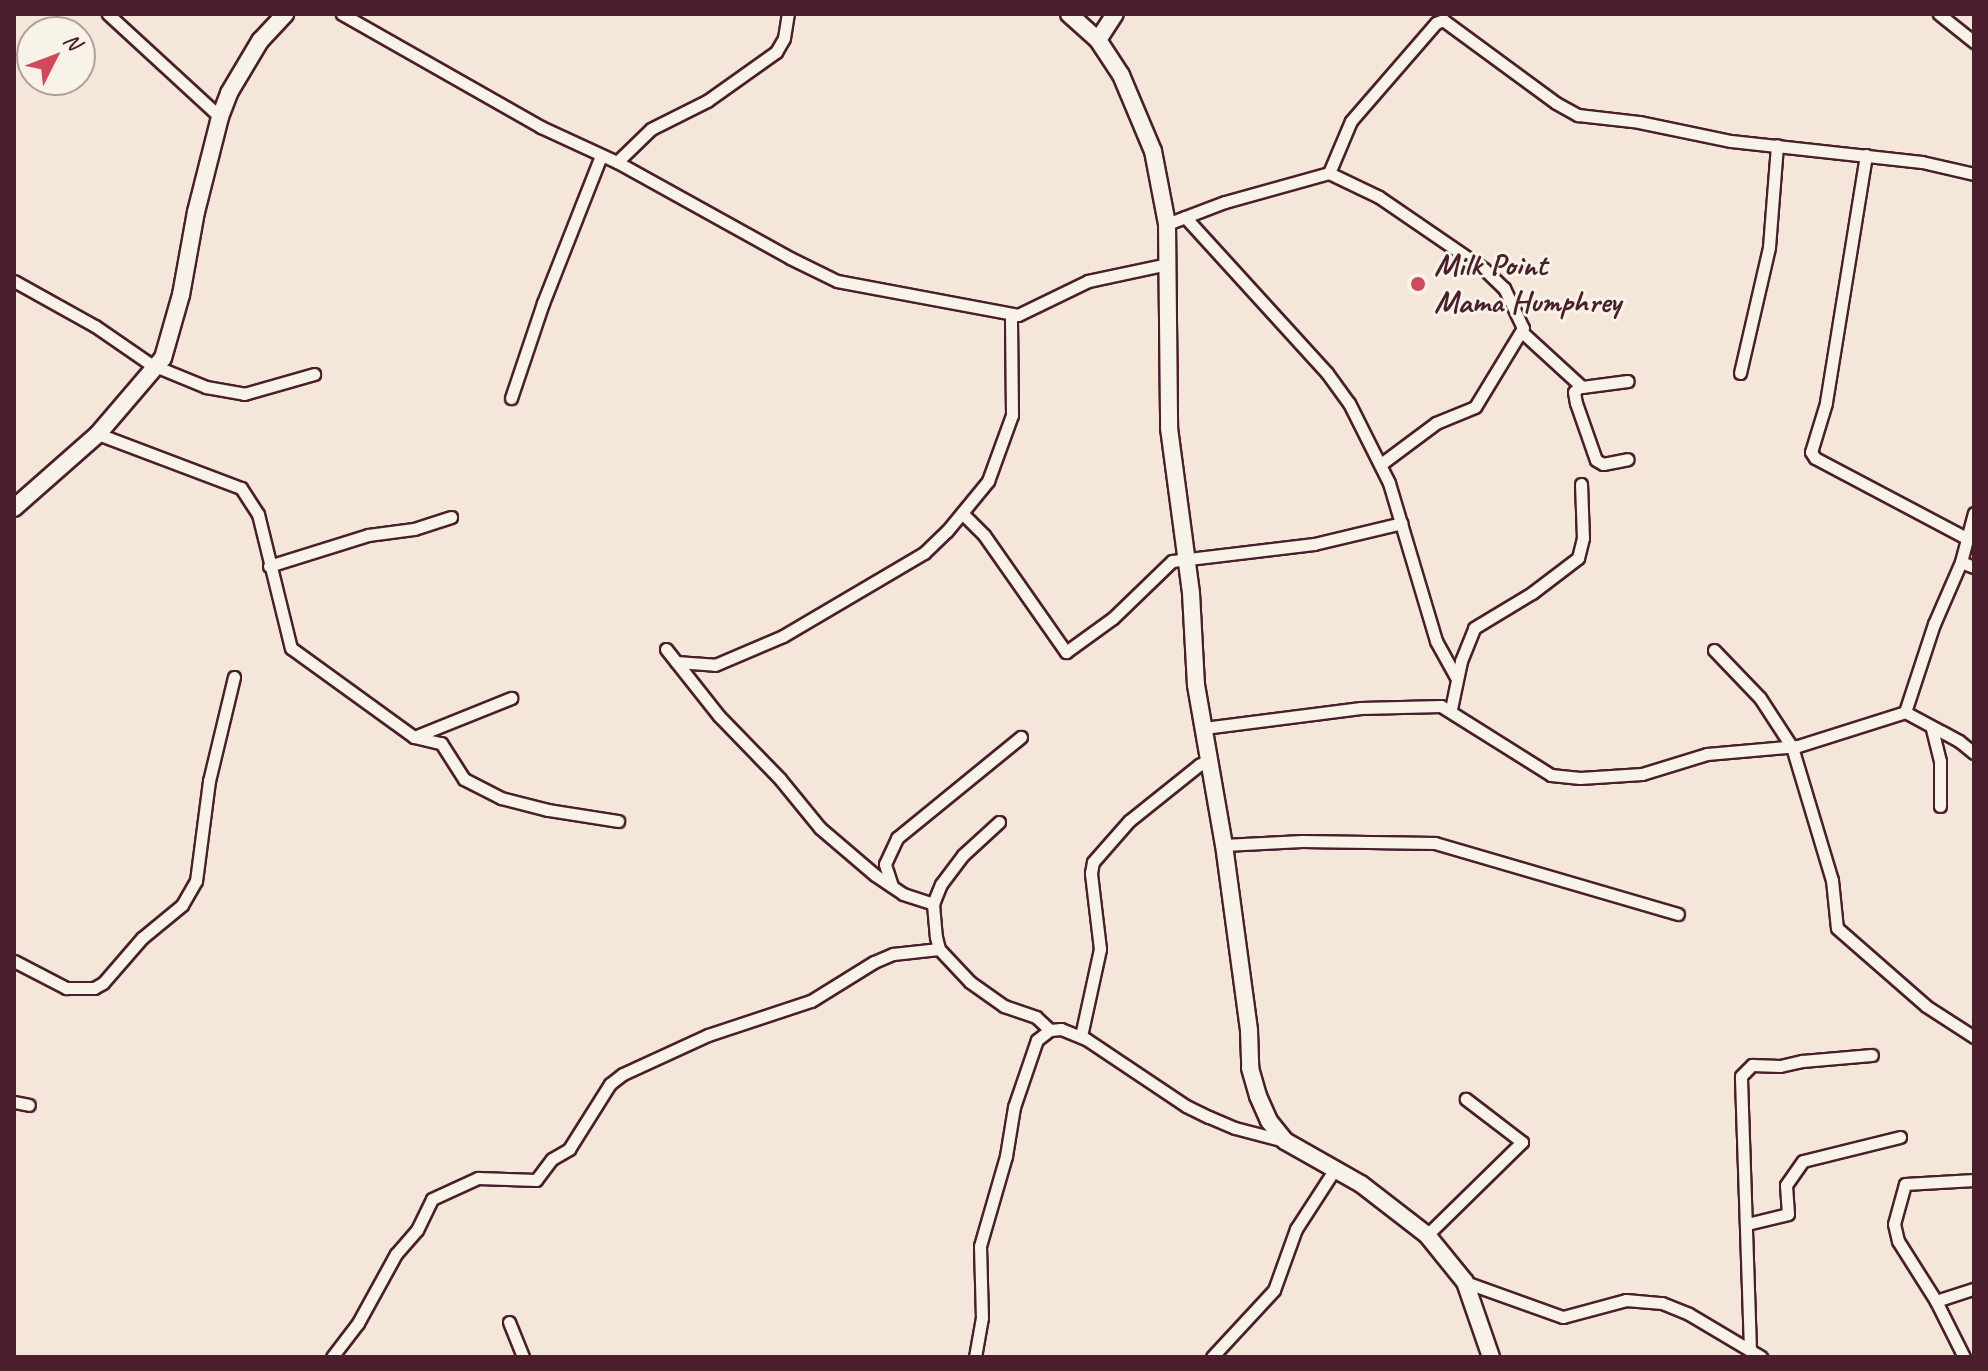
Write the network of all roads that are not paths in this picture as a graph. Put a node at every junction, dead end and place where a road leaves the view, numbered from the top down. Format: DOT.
graph roads {
  1 [pos="108,14"];
  2 [pos="285,14"];
  3 [pos="342,14"];
  4 [pos="788,14"];
  5 [pos="1069,14"];
  6 [pos="1115,14"];
  7 [pos="1939,14"];
  8 [pos="1098,40"];
  9 [pos="1974,42"];
  10 [pos="220,117"];
  11 [pos="1777,145"];
  12 [pos="1866,155"];
  13 [pos="601,156"];
  14 [pos="617,162"];
  15 [pos="1329,173"];
  16 [pos="1974,174"];
  17 [pos="1185,217"];
  18 [pos="1167,224"];
  19 [pos="1168,264"];
  20 [pos="14,281"];
  21 [pos="1011,315"];
  22 [pos="1523,333"];
  23 [pos="157,368"];
  24 [pos="1740,373"];
  25 [pos="314,374"];
  26 [pos="1628,381"];
  27 [pos="1580,386"];
  28 [pos="511,398"];
  29 [pos="98,434"];
  30 [pos="1628,459"];
  31 [pos="1381,464"];
  32 [pos="1581,484"];
  33 [pos="14,508"];
  34 [pos="962,513"];
  35 [pos="1974,513"];
  36 [pos="451,517"];
  37 [pos="1402,523"];
  38 [pos="1968,539"];
  39 [pos="1185,557"];
  40 [pos="1961,562"];
  41 [pos="269,566"];
  42 [pos="1974,567"];
  43 [pos="666,649"];
  44 [pos="1714,650"];
  45 [pos="676,662"];
  46 [pos="234,677"];
  47 [pos="1457,679"];
  48 [pos="511,698"];
  49 [pos="1451,709"];
  50 [pos="1905,712"];
  51 [pos="1204,728"];
  52 [pos="1932,729"];
  53 [pos="414,737"];
  54 [pos="1021,737"];
  55 [pos="1792,747"];
  56 [pos="1974,753"];
  57 [pos="1209,760"];
  58 [pos="1940,806"];
  59 [pos="618,821"];
  60 [pos="999,822"];
  61 [pos="1224,845"];
  62 [pos="892,886"];
  63 [pos="933,904"];
  64 [pos="1678,914"];
  65 [pos="939,949"];
  66 [pos="14,961"];
  67 [pos="1050,1030"];
  68 [pos="1081,1036"];
  69 [pos="1974,1037"];
  70 [pos="1872,1055"];
  71 [pos="1466,1099"];
  72 [pos="14,1102"];
  73 [pos="29,1105"];
  74 [pos="1900,1137"];
  75 [pos="1285,1141"];
  76 [pos="1335,1169"];
  77 [pos="1974,1180"];
  78 [pos="1747,1224"];
  79 [pos="1427,1235"];
  80 [pos="1465,1282"];
  81 [pos="1974,1289"];
  82 [pos="1936,1301"];
  83 [pos="509,1322"];
  84 [pos="1755,1354"];
  85 [pos="332,1357"];
  86 [pos="523,1357"];
  87 [pos="975,1357"];
  88 [pos="1212,1357"];
  89 [pos="1491,1357"];
  90 [pos="1964,1357"];
  1 -- 10 [label="street"];
  2 -- 10 [label="street"];
  3 -- 13 [label="street"];
  4 -- 14 [label="street"];
  5 -- 8 [label="street"];
  6 -- 8 [label="street"];
  7 -- 9 [label="street"];
  8 -- 18 [label="street"];
  10 -- 23 [label="street"];
  11 -- 12 [label="street"];
  11 -- 15 [label="street"];
  11 -- 24 [label="street"];
  12 -- 16 [label="street"];
  12 -- 38 [label="street"];
  13 -- 14 [label="street"];
  13 -- 28 [label="street"];
  14 -- 21 [label="street"];
  15 -- 17 [label="street"];
  15 -- 22 [label="street"];
  17 -- 18 [label="street"];
  17 -- 31 [label="street"];
  18 -- 19 [label="street"];
  19 -- 21 [label="street"];
  19 -- 39 [label="street"];
  20 -- 23 [label="street"];
  21 -- 34 [label="street"];
  22 -- 27 [label="street"];
  22 -- 31 [label="street"];
  23 -- 25 [label="street"];
  23 -- 29 [label="street"];
  26 -- 27 [label="street"];
  27 -- 30 [label="street"];
  29 -- 33 [label="street"];
  29 -- 41 [label="street"];
  31 -- 37 [label="street"];
  32 -- 47 [label="street"];
  34 -- 39 [label="street"];
  34 -- 45 [label="street"];
  35 -- 38 [label="street"];
  36 -- 41 [label="street"];
  37 -- 39 [label="street"];
  37 -- 47 [label="street"];
  38 -- 40 [label="street"];
  39 -- 51 [label="street"];
  40 -- 42 [label="street"];
  40 -- 50 [label="street"];
  41 -- 53 [label="street"];
  43 -- 45 [label="street"];
  44 -- 55 [label="street"];
  45 -- 62 [label="street"];
  46 -- 66 [label="street"];
  47 -- 49 [label="street"];
  48 -- 53 [label="street"];
  49 -- 51 [label="street"];
  49 -- 55 [label="street"];
  50 -- 52 [label="street"];
  50 -- 55 [label="street"];
  51 -- 57 [label="street"];
  52 -- 56 [label="street"];
  52 -- 58 [label="street"];
  53 -- 59 [label="street"];
  54 -- 62 [label="street"];
  55 -- 69 [label="street"];
  57 -- 61 [label="street"];
  57 -- 68 [label="street"];
  60 -- 63 [label="street"];
  61 -- 64 [label="street"];
  61 -- 75 [label="street"];
  62 -- 63 [label="street"];
  63 -- 65 [label="street"];
  65 -- 67 [label="street"];
  65 -- 85 [label="street"];
  67 -- 68 [label="street"];
  67 -- 87 [label="street"];
  68 -- 75 [label="street"];
  70 -- 78 [label="street"];
  71 -- 79 [label="street"];
  72 -- 73 [label="street"];
  74 -- 78 [label="street"];
  75 -- 76 [label="street"];
  76 -- 79 [label="street"];
  76 -- 88 [label="street"];
  77 -- 82 [label="street"];
  78 -- 84 [label="street"];
  79 -- 80 [label="street"];
  80 -- 84 [label="street"];
  80 -- 89 [label="street"];
  81 -- 82 [label="street"];
  82 -- 90 [label="street"];
  83 -- 86 [label="street"];
}
